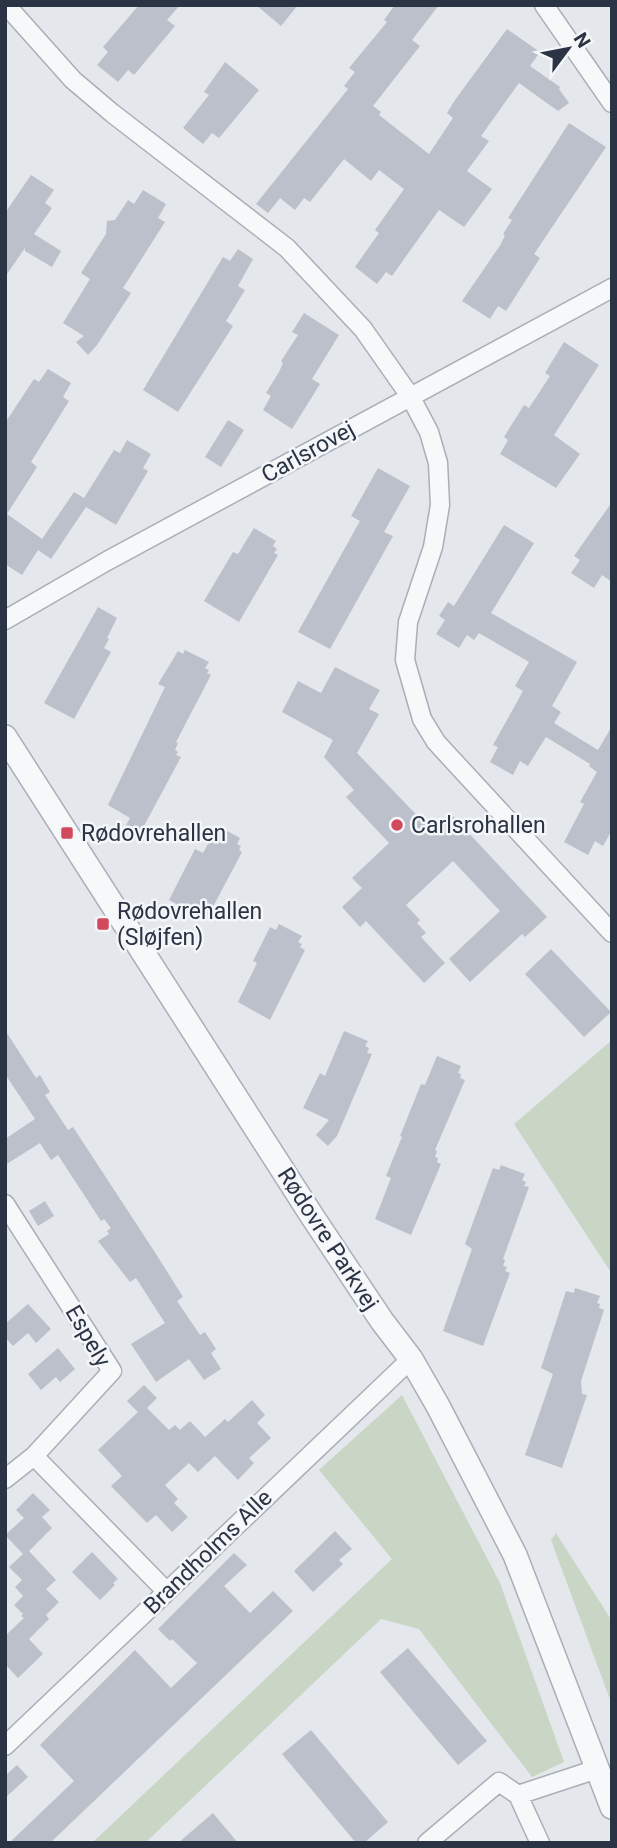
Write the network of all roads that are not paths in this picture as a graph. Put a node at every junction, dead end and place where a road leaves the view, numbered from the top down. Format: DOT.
graph roads {
  1 [pos="6,5"];
  2 [pos="544,5"];
  3 [pos="612,103"];
  4 [pos="612,288"];
  5 [pos="410,396"];
  6 [pos="5,620"];
  7 [pos="5,737"];
  8 [pos="612,933"];
  9 [pos="5,1204"];
  10 [pos="411,1359"];
  11 [pos="34,1456"];
  12 [pos="5,1479"];
  13 [pos="166,1591"];
  14 [pos="5,1746"];
  15 [pos="597,1769"];
  16 [pos="518,1795"];
  17 [pos="612,1807"];
  18 [pos="426,1843"];
  19 [pos="540,1843"];
  1 -- 5 [label="street"];
  2 -- 3 [label="street"];
  4 -- 5 [label="street, Carlsrovej"];
  5 -- 6 [label="street, Carlsrovej"];
  5 -- 8 [label="street"];
  7 -- 10 [label="street, Rødovre Parkvej"];
  9 -- 11 [label="street, Espely"];
  10 -- 13 [label="street, Brandholms Alle"];
  10 -- 15 [label="street, Rødovre Parkvej"];
  11 -- 12 [label="street, Espely"];
  11 -- 13 [label="street"];
  13 -- 14 [label="street, Brandholms Alle"];
  15 -- 16 [label="street"];
  15 -- 17 [label="street, Rødovre Parkvej"];
  16 -- 18 [label="street"];
  16 -- 19 [label="street"];
}
